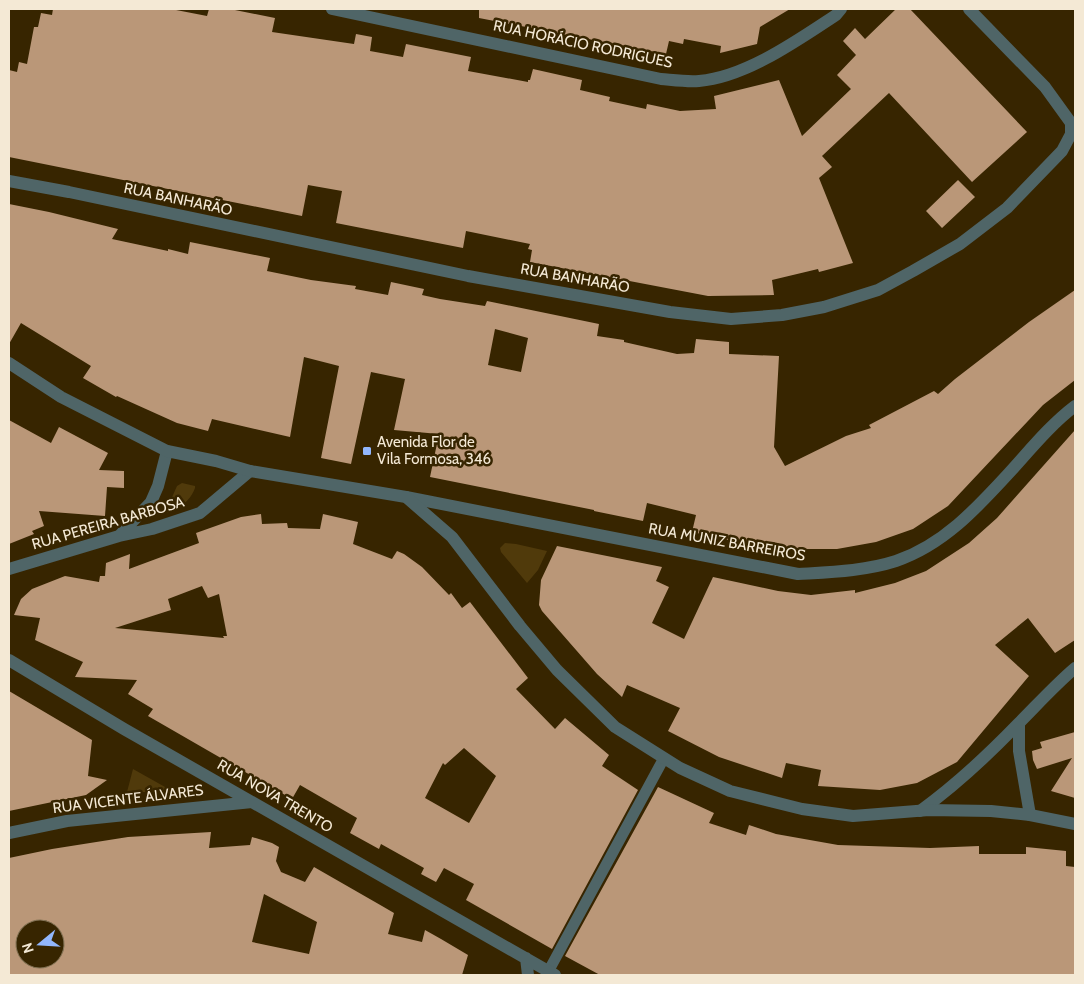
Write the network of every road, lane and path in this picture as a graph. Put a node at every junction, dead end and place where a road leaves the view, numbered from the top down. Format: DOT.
graph roads {
  1 [pos="332,9"];
  2 [pos="841,9"];
  3 [pos="969,9"];
  4 [pos="9,181"];
  5 [pos="9,363"];
  6 [pos="1075,406"];
  7 [pos="167,451"];
  8 [pos="250,471"];
  9 [pos="406,497"];
  10 [pos="119,536"];
  11 [pos="14,567"];
  12 [pos="9,581"];
  13 [pos="9,660"];
  14 [pos="1075,668"];
  15 [pos="1019,724"];
  16 [pos="664,758"];
  17 [pos="252,802"];
  18 [pos="920,811"];
  19 [pos="1030,815"];
  20 [pos="1075,824"];
  21 [pos="9,833"];
  22 [pos="526,958"];
  23 [pos="552,973"];
  24 [pos="528,975"];
  1 -- 2 [label="street, RUA HORÁCIO RODRIGUES"];
  3 -- 4 [label="street, RUA BANHARÃO"];
  5 -- 7 [label="street, RUA MUNIZ BARREIROS"];
  6 -- 9 [label="street, RUA MUNIZ BARREIROS"];
  7 -- 8 [label="street, RUA MUNIZ BARREIROS"];
  7 -- 10 [label="street"];
  8 -- 9 [label="street, RUA MUNIZ BARREIROS"];
  8 -- 10 [label="street, RUA PEREIRA BARBOSA"];
  9 -- 16 [label="street"];
  10 -- 11 [label="street, RUA PEREIRA BARBOSA"];
  11 -- 12 [label="street, RUA PEREIRA BARBOSA"];
  13 -- 17 [label="street, RUA NOVA TRENTO"];
  14 -- 15 [label="street"];
  15 -- 18 [label="street"];
  15 -- 19 [label="street"];
  16 -- 18 [label="street"];
  16 -- 23 [label="lane"];
  17 -- 21 [label="street, RUA VICENTE ÁLVARES"];
  17 -- 22 [label="street, RUA NOVA TRENTO"];
  18 -- 19 [label="street"];
  19 -- 20 [label="street"];
  22 -- 23 [label="street, RUA NOVA TRENTO"];
  22 -- 24 [label="street"];
}
